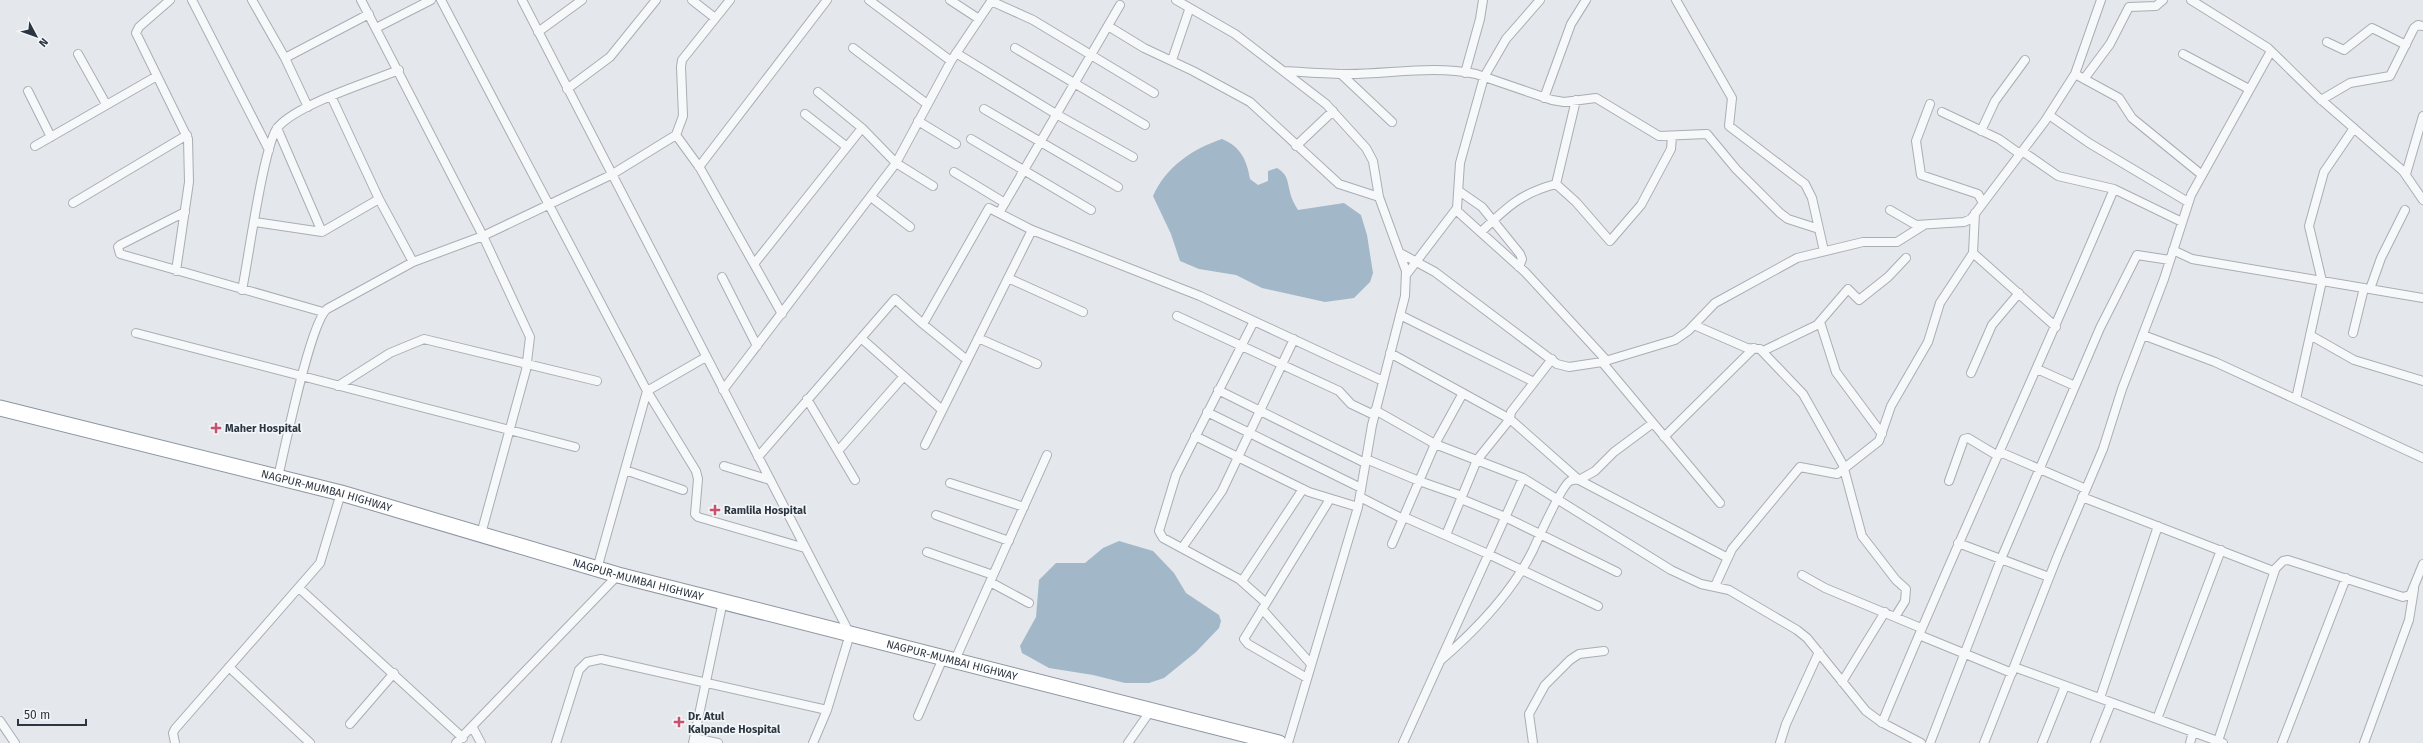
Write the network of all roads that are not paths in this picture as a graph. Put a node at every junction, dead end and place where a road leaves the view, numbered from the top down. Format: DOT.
graph roads {
  1 [pos="170,0"];
  2 [pos="192,0"];
  3 [pos="252,0"];
  4 [pos="361,0"];
  5 [pos="431,0"];
  6 [pos="441,0"];
  7 [pos="522,0"];
  8 [pos="582,0"];
  9 [pos="656,0"];
  10 [pos="692,0"];
  11 [pos="730,0"];
  12 [pos="827,0"];
  13 [pos="869,0"];
  14 [pos="950,0"];
  15 [pos="992,0"];
  16 [pos="1176,0"];
  17 [pos="1483,0"];
  18 [pos="1540,0"];
  19 [pos="1586,0"];
  20 [pos="1676,0"];
  21 [pos="2101,0"];
  22 [pos="2163,0"];
  23 [pos="2191,0"];
  24 [pos="1120,5"];
  25 [pos="1189,10"];
  26 [pos="369,14"];
  27 [pos="715,18"];
  28 [pos="979,20"];
  29 [pos="1108,26"];
  30 [pos="2423,26"];
  31 [pos="376,28"];
  32 [pos="538,32"];
  33 [pos="2327,42"];
  34 [pos="2406,45"];
  35 [pos="853,48"];
  36 [pos="1015,48"];
  37 [pos="2271,51"];
  38 [pos="956,53"];
  39 [pos="78,54"];
  40 [pos="2183,54"];
  41 [pos="1091,56"];
  42 [pos="285,58"];
  43 [pos="1172,60"];
  44 [pos="2025,60"];
  45 [pos="951,61"];
  46 [pos="399,70"];
  47 [pos="1284,71"];
  48 [pos="1465,73"];
  49 [pos="1341,74"];
  50 [pos="2075,74"];
  51 [pos="157,76"];
  52 [pos="1484,77"];
  53 [pos="2084,79"];
  54 [pos="1074,84"];
  55 [pos="568,89"];
  56 [pos="2249,89"];
  57 [pos="28,91"];
  58 [pos="818,92"];
  59 [pos="1154,93"];
  60 [pos="331,96"];
  61 [pos="1544,98"];
  62 [pos="1576,100"];
  63 [pos="2321,100"];
  64 [pos="106,104"];
  65 [pos="927,104"];
  66 [pos="1930,104"];
  67 [pos="308,107"];
  68 [pos="984,109"];
  69 [pos="1333,111"];
  70 [pos="1942,112"];
  71 [pos="805,114"];
  72 [pos="1056,114"];
  73 [pos="2049,115"];
  74 [pos="2423,116"];
  75 [pos="918,121"];
  76 [pos="1392,122"];
  77 [pos="1145,125"];
  78 [pos="277,128"];
  79 [pos="862,128"];
  80 [pos="2354,128"];
  81 [pos="1981,130"];
  82 [pos="187,135"];
  83 [pos="676,135"];
  84 [pos="1672,136"];
  85 [pos="50,137"];
  86 [pos="971,140"];
  87 [pos="1040,142"];
  88 [pos="956,144"];
  89 [pos="35,146"];
  90 [pos="1296,146"];
  91 [pos="847,147"];
  92 [pos="268,150"];
  93 [pos="2021,153"];
  94 [pos="1132,157"];
  95 [pos="896,164"];
  96 [pos="699,167"];
  97 [pos="1024,171"];
  98 [pos="954,172"];
  99 [pos="2406,174"];
  100 [pos="611,175"];
  101 [pos="2202,175"];
  102 [pos="1556,184"];
  103 [pos="933,186"];
  104 [pos="1118,187"];
  105 [pos="2114,189"];
  106 [pos="1459,191"];
  107 [pos="871,197"];
  108 [pos="1379,197"];
  109 [pos="379,198"];
  110 [pos="2423,200"];
  111 [pos="1005,202"];
  112 [pos="2188,202"];
  113 [pos="73,203"];
  114 [pos="1983,203"];
  115 [pos="548,206"];
  116 [pos="1092,210"];
  117 [pos="1456,210"];
  118 [pos="1890,210"];
  119 [pos="2405,210"];
  120 [pos="185,212"];
  121 [pos="999,213"];
  122 [pos="1975,213"];
  123 [pos="1493,221"];
  124 [pos="255,222"];
  125 [pos="2182,222"];
  126 [pos="1924,225"];
  127 [pos="910,227"];
  128 [pos="1819,229"];
  129 [pos="1032,230"];
  130 [pos="322,232"];
  131 [pos="1481,232"];
  132 [pos="484,236"];
  133 [pos="2173,250"];
  134 [pos="1824,251"];
  135 [pos="1973,253"];
  136 [pos="1402,254"];
  137 [pos="1906,258"];
  138 [pos="2170,260"];
  139 [pos="413,262"];
  140 [pos="1417,262"];
  141 [pos="754,264"];
  142 [pos="1519,267"];
  143 [pos="176,271"];
  144 [pos="1406,276"];
  145 [pos="722,277"];
  146 [pos="1008,278"];
  147 [pos="2322,281"];
  148 [pos="2367,288"];
  149 [pos="242,290"];
  150 [pos="2019,293"];
  151 [pos="2423,298"];
  152 [pos="323,312"];
  153 [pos="1083,312"];
  154 [pos="782,314"];
  155 [pos="1400,315"];
  156 [pos="1177,316"];
  157 [pos="1254,321"];
  158 [pos="1820,322"];
  159 [pos="923,324"];
  160 [pos="1694,325"];
  161 [pos="2056,327"];
  162 [pos="2353,333"];
  163 [pos="136,334"];
  164 [pos="2143,335"];
  165 [pos="2310,335"];
  166 [pos="861,338"];
  167 [pos="978,338"];
  168 [pos="1294,339"];
  169 [pos="1240,345"];
  170 [pos="757,346"];
  171 [pos="1754,348"];
  172 [pos="1763,350"];
  173 [pos="1390,353"];
  174 [pos="706,357"];
  175 [pos="1552,359"];
  176 [pos="966,360"];
  177 [pos="1604,361"];
  178 [pos="527,364"];
  179 [pos="1037,364"];
  180 [pos="1283,365"];
  181 [pos="2037,369"];
  182 [pos="1971,373"];
  183 [pos="302,376"];
  184 [pos="904,376"];
  185 [pos="597,381"];
  186 [pos="1383,381"];
  187 [pos="2423,381"];
  188 [pos="1534,382"];
  189 [pos="338,386"];
  190 [pos="2075,386"];
  191 [pos="723,390"];
  192 [pos="1218,390"];
  193 [pos="647,391"];
  194 [pos="1463,393"];
  195 [pos="807,398"];
  196 [pos="2296,399"];
  197 [pos="0,408"];
  198 [pos="942,410"];
  199 [pos="1261,411"];
  200 [pos="1207,412"];
  201 [pos="1375,412"];
  202 [pos="1510,419"];
  203 [pos="1653,423"];
  204 [pos="510,432"];
  205 [pos="1250,434"];
  206 [pos="1882,434"];
  207 [pos="1195,436"];
  208 [pos="1664,437"];
  209 [pos="1436,444"];
  210 [pos="925,445"];
  211 [pos="575,447"];
  212 [pos="838,451"];
  213 [pos="1999,454"];
  214 [pos="1047,455"];
  215 [pos="758,457"];
  216 [pos="1238,457"];
  217 [pos="2423,458"];
  218 [pos="1477,460"];
  219 [pos="1366,461"];
  220 [pos="724,466"];
  221 [pos="625,470"];
  222 [pos="1844,470"];
  223 [pos="2041,470"];
  224 [pos="278,477"];
  225 [pos="1523,478"];
  226 [pos="770,480"];
  227 [pos="855,480"];
  228 [pos="1579,480"];
  229 [pos="1419,481"];
  230 [pos="1949,481"];
  231 [pos="950,483"];
  232 [pos="1303,489"];
  233 [pos="2086,489"];
  234 [pos="683,490"];
  235 [pos="1360,492"];
  236 [pos="341,493"];
  237 [pos="2082,497"];
  238 [pos="1461,498"];
  239 [pos="1330,499"];
  240 [pos="1558,500"];
  241 [pos="1720,503"];
  242 [pos="1024,507"];
  243 [pos="1358,507"];
  244 [pos="936,515"];
  245 [pos="1505,517"];
  246 [pos="1403,518"];
  247 [pos="2158,526"];
  248 [pos="481,534"];
  249 [pos="1540,534"];
  250 [pos="1446,535"];
  251 [pos="1009,541"];
  252 [pos="1958,543"];
  253 [pos="1392,544"];
  254 [pos="805,548"];
  255 [pos="1182,548"];
  256 [pos="2221,550"];
  257 [pos="927,552"];
  258 [pos="1488,554"];
  259 [pos="1728,558"];
  260 [pos="2002,559"];
  261 [pos="2423,564"];
  262 [pos="597,568"];
  263 [pos="1523,570"];
  264 [pos="2276,570"];
  265 [pos="1617,572"];
  266 [pos="618,575"];
  267 [pos="1802,575"];
  268 [pos="2049,577"];
  269 [pos="992,578"];
  270 [pos="2346,578"];
  271 [pos="1242,581"];
  272 [pos="1715,586"];
  273 [pos="2417,586"];
  274 [pos="299,588"];
  275 [pos="723,602"];
  276 [pos="1030,603"];
  277 [pos="1264,606"];
  278 [pos="1598,606"];
  279 [pos="1885,612"];
  280 [pos="1896,617"];
  281 [pos="1920,631"];
  282 [pos="850,634"];
  283 [pos="1604,651"];
  284 [pos="1819,652"];
  285 [pos="1966,654"];
  286 [pos="949,659"];
  287 [pos="1440,661"];
  288 [pos="1311,664"];
  289 [pos="229,668"];
  290 [pos="2013,670"];
  291 [pos="394,673"];
  292 [pos="1307,678"];
  293 [pos="1842,682"];
  294 [pos="705,684"];
  295 [pos="2065,686"];
  296 [pos="2100,698"];
  297 [pos="2111,702"];
  298 [pos="827,710"];
  299 [pos="1150,710"];
  300 [pos="918,716"];
  301 [pos="2157,719"];
  302 [pos="0,721"];
  303 [pos="1882,723"];
  304 [pos="350,724"];
  305 [pos="472,728"];
  306 [pos="2193,732"];
  307 [pos="463,738"];
  308 [pos="693,741"];
  309 [pos="2220,742"];
  310 [pos="15,743"];
  311 [pos="175,743"];
  312 [pos="310,743"];
  313 [pos="456,743"];
  314 [pos="482,743"];
  315 [pos="556,743"];
  316 [pos="718,743"];
  317 [pos="813,743"];
  318 [pos="1128,743"];
  319 [pos="1279,743"];
  320 [pos="1288,743"];
  321 [pos="1403,743"];
  322 [pos="1533,743"];
  323 [pos="1780,743"];
  324 [pos="1921,743"];
  325 [pos="1930,743"];
  326 [pos="1984,743"];
  327 [pos="2042,743"];
  328 [pos="2094,743"];
  329 [pos="2190,743"];
  330 [pos="2282,743"];
  331 [pos="2364,743"];
  1 -- 51 [label="street"];
  2 -- 92 [label="street"];
  3 -- 42 [label="street"];
  4 -- 26 [label="street"];
  5 -- 31 [label="street"];
  6 -- 115 [label="street"];
  7 -- 32 [label="street"];
  8 -- 32 [label="street"];
  9 -- 55 [label="street"];
  10 -- 27 [label="street"];
  11 -- 27 [label="street"];
  12 -- 96 [label="street"];
  13 -- 45 [label="street"];
  14 -- 28 [label="street"];
  15 -- 28 [label="street"];
  15 -- 41 [label="street"];
  16 -- 25 [label="street"];
  17 -- 48 [label="street"];
  18 -- 52 [label="street"];
  19 -- 61 [label="street"];
  20 -- 128 [label="street"];
  21 -- 50 [label="street"];
  22 -- 53 [label="street"];
  23 -- 37 [label="street"];
  24 -- 29 [label="street"];
  25 -- 43 [label="street"];
  25 -- 47 [label="street"];
  26 -- 31 [label="street"];
  26 -- 42 [label="street"];
  27 -- 83 [label="street"];
  28 -- 38 [label="street"];
  29 -- 41 [label="street"];
  29 -- 43 [label="street"];
  30 -- 34 [label="street"];
  31 -- 46 [label="street"];
  32 -- 55 [label="street"];
  33 -- 34 [label="street"];
  34 -- 63 [label="street"];
  35 -- 65 [label="street"];
  36 -- 54 [label="street"];
  37 -- 56 [label="street"];
  37 -- 63 [label="street"];
  38 -- 45 [label="street"];
  38 -- 72 [label="street"];
  39 -- 64 [label="street"];
  40 -- 56 [label="street"];
  41 -- 54 [label="street"];
  41 -- 59 [label="street"];
  42 -- 67 [label="street"];
  43 -- 90 [label="street"];
  44 -- 81 [label="street"];
  45 -- 65 [label="street"];
  46 -- 60 [label="street"];
  46 -- 132 [label="street"];
  47 -- 49 [label="street"];
  47 -- 69 [label="street"];
  48 -- 49 [label="street"];
  48 -- 52 [label="street"];
  49 -- 76 [label="street"];
  50 -- 53 [label="street"];
  50 -- 73 [label="street"];
  51 -- 64 [label="street"];
  51 -- 82 [label="street"];
  52 -- 61 [label="street"];
  52 -- 106 [label="street"];
  53 -- 101 [label="street"];
  54 -- 72 [label="street"];
  54 -- 77 [label="street"];
  55 -- 100 [label="street"];
  56 -- 101 [label="street"];
  57 -- 85 [label="street"];
  58 -- 79 [label="street"];
  60 -- 67 [label="street"];
  60 -- 109 [label="street"];
  61 -- 62 [label="street"];
  62 -- 84 [label="street"];
  62 -- 102 [label="street"];
  63 -- 80 [label="street"];
  64 -- 85 [label="street"];
  65 -- 75 [label="street"];
  66 -- 114 [label="street"];
  67 -- 78 [label="street"];
  68 -- 87 [label="street"];
  69 -- 90 [label="street"];
  69 -- 108 [label="street"];
  70 -- 81 [label="street"];
  71 -- 91 [label="street"];
  72 -- 87 [label="street"];
  72 -- 94 [label="street"];
  73 -- 93 [label="street"];
  73 -- 112 [label="street"];
  74 -- 99 [label="street"];
  75 -- 88 [label="street"];
  75 -- 95 [label="street"];
  78 -- 92 [label="street"];
  78 -- 130 [label="street"];
  79 -- 91 [label="street"];
  79 -- 95 [label="street"];
  80 -- 99 [label="street"];
  80 -- 147 [label="street"];
  81 -- 93 [label="street"];
  82 -- 113 [label="street"];
  82 -- 120 [label="street"];
  83 -- 96 [label="street"];
  83 -- 100 [label="street"];
  84 -- 102 [label="street"];
  84 -- 128 [label="street"];
  85 -- 89 [label="street"];
  86 -- 97 [label="street"];
  87 -- 97 [label="street"];
  87 -- 104 [label="street"];
  90 -- 108 [label="street"];
  91 -- 141 [label="street"];
  92 -- 124 [label="street"];
  93 -- 105 [label="street"];
  93 -- 114 [label="street"];
  95 -- 103 [label="street"];
  95 -- 107 [label="street"];
  96 -- 141 [label="street"];
  97 -- 111 [label="street"];
  97 -- 116 [label="street"];
  98 -- 111 [label="street"];
  99 -- 110 [label="street"];
  100 -- 115 [label="street"];
  100 -- 174 [label="street"];
  101 -- 112 [label="street"];
  102 -- 123 [label="street"];
  105 -- 125 [label="street"];
  105 -- 161 [label="street"];
  106 -- 117 [label="street"];
  106 -- 123 [label="street"];
  107 -- 127 [label="street"];
  107 -- 154 [label="street"];
  108 -- 136 [label="street"];
  109 -- 130 [label="street"];
  109 -- 139 [label="street"];
  111 -- 121 [label="street"];
  112 -- 125 [label="street"];
  114 -- 122 [label="street"];
  115 -- 132 [label="street"];
  115 -- 193 [label="street"];
  117 -- 131 [label="street"];
  117 -- 140 [label="street"];
  118 -- 126 [label="street"];
  119 -- 148 [label="street"];
  120 -- 143 [label="street"];
  120 -- 143 [label="street"];
  121 -- 129 [label="street"];
  121 -- 159 [label="street"];
  122 -- 126 [label="street"];
  122 -- 135 [label="street"];
  123 -- 131 [label="street"];
  123 -- 142 [label="street"];
  124 -- 130 [label="street"];
  124 -- 149 [label="street"];
  125 -- 133 [label="street"];
  126 -- 134 [label="street"];
  128 -- 134 [label="street"];
  129 -- 146 [label="street"];
  129 -- 157 [label="street"];
  131 -- 142 [label="street"];
  132 -- 139 [label="street"];
  132 -- 178 [label="street"];
  133 -- 138 [label="street"];
  133 -- 147 [label="street"];
  134 -- 160 [label="street"];
  135 -- 150 [label="street"];
  135 -- 206 [label="street"];
  136 -- 140 [label="street"];
  136 -- 144 [label="street"];
  137 -- 158 [label="street"];
  138 -- 164 [label="street"];
  138 -- 190 [label="street"];
  139 -- 152 [label="street"];
  140 -- 144 [label="street"];
  140 -- 175 [label="street"];
  141 -- 154 [label="street"];
  142 -- 177 [label="street"];
  143 -- 149 [label="street"];
  144 -- 155 [label="street"];
  145 -- 170 [label="street"];
  146 -- 153 [label="street"];
  146 -- 167 [label="street"];
  147 -- 148 [label="street"];
  147 -- 165 [label="street"];
  148 -- 151 [label="street"];
  148 -- 162 [label="street"];
  149 -- 152 [label="street"];
  150 -- 161 [label="street"];
  150 -- 182 [label="street"];
  152 -- 183 [label="street"];
  154 -- 170 [label="street"];
  155 -- 173 [label="street"];
  155 -- 188 [label="street"];
  156 -- 169 [label="street"];
  157 -- 168 [label="street"];
  157 -- 169 [label="street"];
  158 -- 172 [label="street"];
  158 -- 206 [label="street"];
  159 -- 166 [label="street"];
  159 -- 176 [label="street"];
  160 -- 171 [label="street"];
  160 -- 177 [label="street"];
  161 -- 181 [label="street"];
  163 -- 183 [label="street"];
  164 -- 196 [label="street"];
  164 -- 233 [label="street"];
  165 -- 187 [label="street"];
  165 -- 196 [label="street"];
  166 -- 184 [label="street"];
  166 -- 195 [label="street"];
  167 -- 176 [label="street"];
  167 -- 179 [label="street"];
  168 -- 180 [label="street"];
  168 -- 186 [label="street"];
  169 -- 180 [label="street"];
  169 -- 192 [label="street"];
  170 -- 191 [label="street"];
  171 -- 172 [label="street"];
  171 -- 208 [label="street"];
  172 -- 222 [label="street"];
  173 -- 186 [label="street"];
  173 -- 194 [label="street"];
  174 -- 191 [label="street"];
  174 -- 193 [label="street"];
  175 -- 177 [label="street"];
  175 -- 188 [label="street"];
  176 -- 198 [label="street"];
  177 -- 203 [label="street"];
  178 -- 185 [label="street"];
  178 -- 189 [label="street"];
  178 -- 204 [label="street"];
  180 -- 199 [label="street"];
  180 -- 201 [label="street"];
  181 -- 190 [label="street"];
  181 -- 213 [label="street"];
  183 -- 189 [label="street"];
  183 -- 224 [label="street"];
  184 -- 198 [label="street"];
  184 -- 212 [label="street"];
  186 -- 201 [label="street"];
  188 -- 202 [label="street"];
  189 -- 204 [label="street"];
  190 -- 223 [label="street"];
  191 -- 215 [label="street"];
  192 -- 199 [label="street"];
  192 -- 200 [label="street"];
  193 -- 221 [label="street"];
  193 -- 254 [label="street"];
  194 -- 202 [label="street"];
  194 -- 209 [label="street"];
  195 -- 212 [label="street"];
  195 -- 215 [label="street"];
  196 -- 217 [label="street"];
  197 -- 224 [label="highway, NAGPUR-MUMBAI HIGHWAY"];
  198 -- 210 [label="street"];
  199 -- 205 [label="street"];
  199 -- 219 [label="street"];
  200 -- 205 [label="street"];
  200 -- 207 [label="street"];
  201 -- 209 [label="street"];
  201 -- 219 [label="street"];
  202 -- 218 [label="street"];
  202 -- 228 [label="street"];
  203 -- 208 [label="street"];
  203 -- 228 [label="street"];
  204 -- 211 [label="street"];
  204 -- 248 [label="street"];
  205 -- 216 [label="street"];
  205 -- 235 [label="street"];
  206 -- 222 [label="street"];
  207 -- 216 [label="street"];
  207 -- 255 [label="street"];
  208 -- 241 [label="street"];
  209 -- 218 [label="street"];
  209 -- 229 [label="street"];
  212 -- 227 [label="street"];
  213 -- 223 [label="street"];
  213 -- 230 [label="street"];
  213 -- 252 [label="street"];
  214 -- 242 [label="street"];
  215 -- 226 [label="street"];
  216 -- 232 [label="street"];
  216 -- 255 [label="street"];
  218 -- 225 [label="street"];
  218 -- 238 [label="street"];
  219 -- 229 [label="street"];
  219 -- 235 [label="street"];
  220 -- 226 [label="street"];
  221 -- 234 [label="street"];
  221 -- 262 [label="street"];
  222 -- 259 [label="street"];
  222 -- 280 [label="street"];
  223 -- 233 [label="street"];
  223 -- 260 [label="street"];
  224 -- 236 [label="highway, NAGPUR-MUMBAI HIGHWAY"];
  225 -- 240 [label="street"];
  225 -- 245 [label="street"];
  226 -- 254 [label="street"];
  228 -- 240 [label="street"];
  228 -- 259 [label="street"];
  229 -- 238 [label="street"];
  229 -- 246 [label="street"];
  231 -- 242 [label="street"];
  232 -- 239 [label="street"];
  232 -- 271 [label="street"];
  233 -- 237 [label="street"];
  235 -- 243 [label="street"];
  235 -- 246 [label="street"];
  236 -- 248 [label="highway, NAGPUR-MUMBAI HIGHWAY"];
  236 -- 274 [label="street"];
  237 -- 247 [label="street"];
  237 -- 268 [label="street"];
  238 -- 245 [label="street"];
  238 -- 250 [label="street"];
  239 -- 243 [label="street"];
  239 -- 277 [label="street"];
  240 -- 249 [label="street"];
  240 -- 272 [label="street"];
  242 -- 251 [label="street"];
  243 -- 288 [label="street"];
  244 -- 251 [label="street"];
  245 -- 249 [label="street"];
  245 -- 258 [label="street"];
  246 -- 250 [label="street"];
  246 -- 253 [label="street"];
  247 -- 256 [label="street"];
  247 -- 296 [label="street"];
  248 -- 262 [label="highway, NAGPUR-MUMBAI HIGHWAY"];
  249 -- 263 [label="street"];
  249 -- 265 [label="street"];
  250 -- 258 [label="street"];
  251 -- 269 [label="street"];
  252 -- 260 [label="street"];
  252 -- 281 [label="street"];
  254 -- 282 [label="street"];
  255 -- 271 [label="street"];
  256 -- 264 [label="street"];
  256 -- 301 [label="street"];
  257 -- 269 [label="street"];
  258 -- 263 [label="street"];
  258 -- 287 [label="street"];
  259 -- 272 [label="street"];
  260 -- 268 [label="street"];
  260 -- 285 [label="street"];
  261 -- 273 [label="street"];
  262 -- 266 [label="highway, NAGPUR-MUMBAI HIGHWAY"];
  263 -- 278 [label="street"];
  263 -- 287 [label="street"];
  264 -- 270 [label="street"];
  264 -- 309 [label="street"];
  266 -- 275 [label="highway, NAGPUR-MUMBAI HIGHWAY"];
  266 -- 305 [label="street"];
  267 -- 279 [label="street"];
  268 -- 290 [label="street"];
  269 -- 276 [label="street"];
  269 -- 286 [label="street"];
  270 -- 273 [label="street"];
  270 -- 330 [label="street"];
  271 -- 277 [label="street"];
  272 -- 284 [label="street"];
  273 -- 331 [label="street"];
  274 -- 289 [label="street"];
  274 -- 291 [label="street"];
  275 -- 282 [label="highway, NAGPUR-MUMBAI HIGHWAY"];
  275 -- 294 [label="street"];
  277 -- 288 [label="street"];
  277 -- 292 [label="street"];
  279 -- 280 [label="street"];
  279 -- 293 [label="street"];
  280 -- 281 [label="street"];
  281 -- 285 [label="street"];
  281 -- 303 [label="street"];
  282 -- 286 [label="highway, NAGPUR-MUMBAI HIGHWAY"];
  282 -- 298 [label="street"];
  283 -- 322 [label="street"];
  284 -- 293 [label="street"];
  284 -- 323 [label="street"];
  285 -- 290 [label="street"];
  285 -- 325 [label="street"];
  286 -- 299 [label="highway, NAGPUR-MUMBAI HIGHWAY"];
  286 -- 300 [label="street"];
  287 -- 321 [label="street"];
  288 -- 292 [label="street"];
  289 -- 311 [label="street"];
  289 -- 312 [label="street"];
  290 -- 295 [label="street"];
  290 -- 326 [label="street"];
  291 -- 304 [label="street"];
  291 -- 307 [label="street"];
  292 -- 320 [label="street"];
  293 -- 303 [label="street"];
  294 -- 298 [label="street"];
  294 -- 308 [label="street"];
  294 -- 315 [label="street"];
  295 -- 296 [label="street"];
  295 -- 327 [label="street"];
  296 -- 297 [label="street"];
  297 -- 301 [label="street"];
  297 -- 328 [label="street"];
  298 -- 317 [label="street"];
  299 -- 318 [label="street"];
  299 -- 319 [label="highway, NAGPUR-MUMBAI HIGHWAY"];
  301 -- 306 [label="street"];
  302 -- 310 [label="street"];
  303 -- 324 [label="street"];
  305 -- 307 [label="street"];
  305 -- 314 [label="street"];
  306 -- 309 [label="street"];
  306 -- 329 [label="street"];
  307 -- 313 [label="street"];
  308 -- 316 [label="street"];
}
